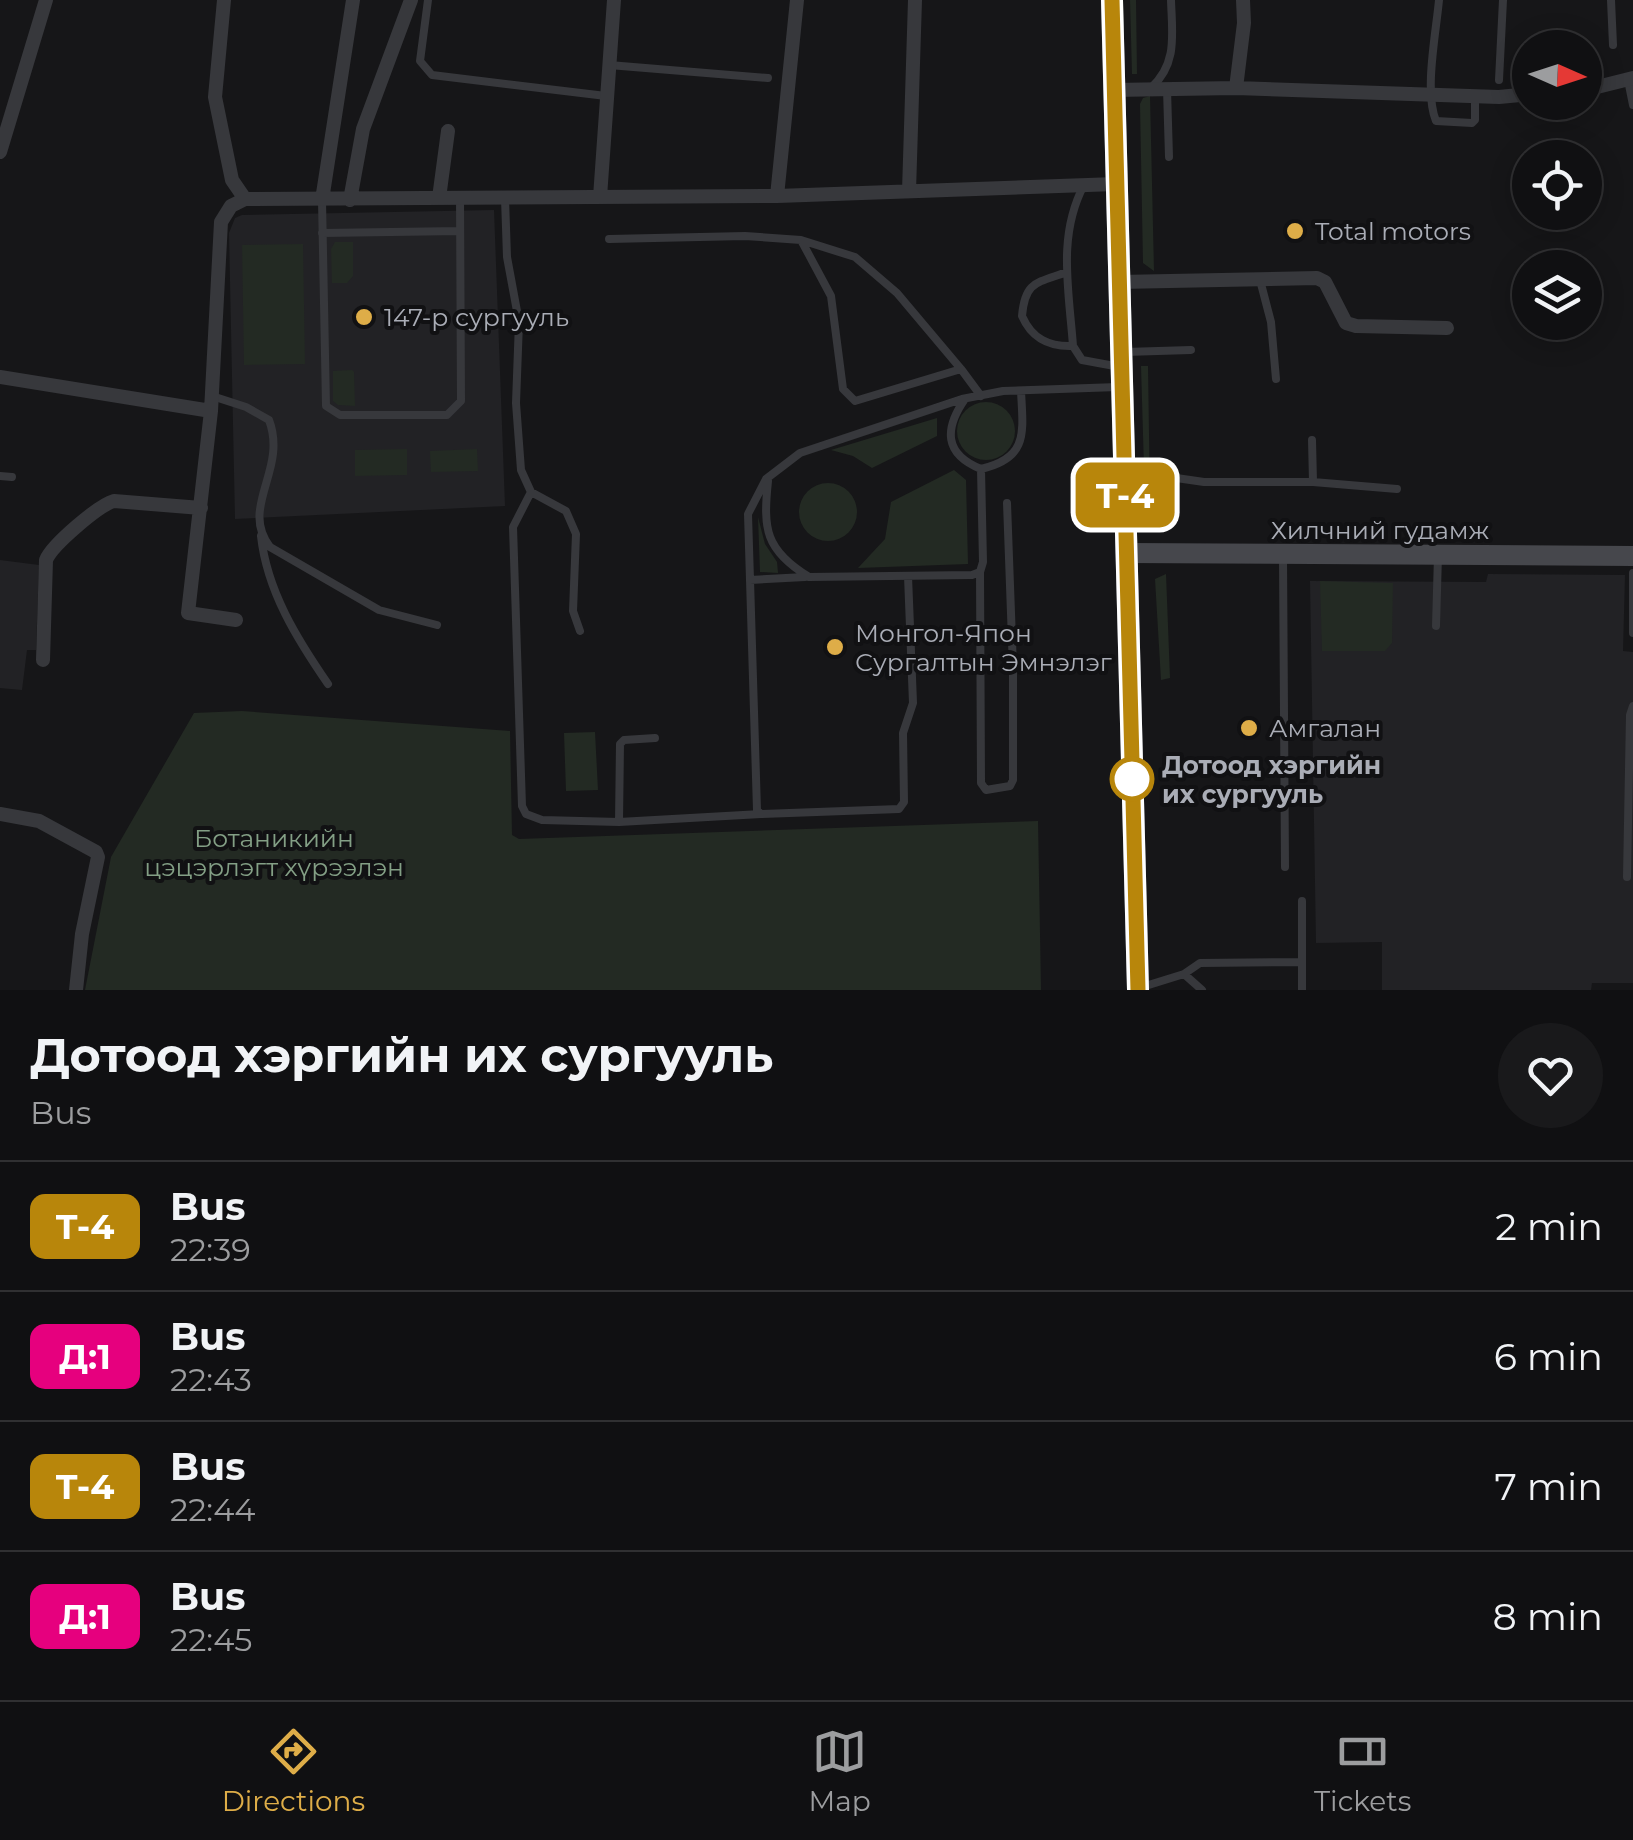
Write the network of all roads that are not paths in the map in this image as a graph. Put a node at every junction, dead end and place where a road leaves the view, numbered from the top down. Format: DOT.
graph roads {
  1 [pos="46,0"];
  2 [pos="224,0"];
  3 [pos="354,0"];
  4 [pos="411,0"];
  5 [pos="428,0"];
  6 [pos="614,0"];
  7 [pos="797,0"];
  8 [pos="915,0"];
  9 [pos="1112,0"];
  10 [pos="1171,0"];
  11 [pos="1243,0"];
  12 [pos="1439,0"];
  13 [pos="1503,0"];
  14 [pos="1611,0"];
  15 [pos="1613,45"];
  16 [pos="610,65"];
  17 [pos="768,78"];
  18 [pos="1499,80"];
  19 [pos="1631,85"];
  20 [pos="1236,88"];
  21 [pos="1602,88"];
  22 [pos="1150,89"];
  23 [pos="1167,89"];
  24 [pos="1113,90"];
  25 [pos="1432,95"];
  26 [pos="1512,95"];
  27 [pos="607,96"];
  28 [pos="1475,97"];
  29 [pos="1633,105"];
  30 [pos="448,131"];
  31 [pos="0,152"];
  32 [pos="1169,157"];
  33 [pos="1116,184"];
  34 [pos="1084,185"];
  35 [pos="909,191"];
  36 [pos="777,196"];
  37 [pos="600,197"];
  38 [pos="438,198"];
  39 [pos="460,198"];
  40 [pos="506,198"];
  41 [pos="245,199"];
  42 [pos="322,200"];
  43 [pos="350,200"];
  44 [pos="460,231"];
  45 [pos="322,232"];
  46 [pos="608,239"];
  47 [pos="801,240"];
  48 [pos="1067,272"];
  49 [pos="1260,280"];
  50 [pos="1120,282"];
  51 [pos="1448,328"];
  52 [pos="1073,346"];
  53 [pos="1191,350"];
  54 [pos="961,369"];
  55 [pos="1122,369"];
  56 [pos="0,377"];
  57 [pos="1276,379"];
  58 [pos="1021,391"];
  59 [pos="981,396"];
  60 [pos="965,398"];
  61 [pos="211,404"];
  62 [pos="1312,440"];
  63 [pos="981,469"];
  64 [pos="1125,471"];
  65 [pos="0,476"];
  66 [pos="768,476"];
  67 [pos="12,478"];
  68 [pos="1313,482"];
  69 [pos="1397,489"];
  70 [pos="531,492"];
  71 [pos="1006,503"];
  72 [pos="201,508"];
  73 [pos="261,534"];
  74 [pos="1126,552"];
  75 [pos="1282,554"];
  76 [pos="1438,555"];
  77 [pos="1633,556"];
  78 [pos="980,572"];
  79 [pos="1633,573"];
  80 [pos="908,576"];
  81 [pos="809,577"];
  82 [pos="750,580"];
  83 [pos="236,620"];
  84 [pos="437,625"];
  85 [pos="1436,626"];
  86 [pos="580,631"];
  87 [pos="1633,634"];
  88 [pos="43,660"];
  89 [pos="328,684"];
  90 [pos="1633,706"];
  91 [pos="655,738"];
  92 [pos="0,814"];
  93 [pos="761,814"];
  94 [pos="619,822"];
  95 [pos="1286,867"];
  96 [pos="1627,877"];
  97 [pos="1302,901"];
  98 [pos="1302,962"];
  99 [pos="1184,974"];
  100 [pos="1138,989"];
  101 [pos="76,990"];
  102 [pos="1202,990"];
  103 [pos="1302,990"];
  1 -- 31 [label="street"];
  2 -- 41 [label="street"];
  3 -- 42 [label="street"];
  4 -- 43 [label="street"];
  5 -- 27 [label="lane"];
  6 -- 16 [label="street"];
  7 -- 36 [label="street"];
  8 -- 35 [label="street"];
  9 -- 24 [label="highway"];
  10 -- 22 [label="lane"];
  11 -- 20 [label="street"];
  12 -- 25 [label="lane"];
  13 -- 18 [label="lane"];
  14 -- 15 [label="lane"];
  16 -- 17 [label="lane"];
  16 -- 27 [label="street"];
  19 -- 21 [label="street"];
  19 -- 29 [label="lane"];
  20 -- 23 [label="street"];
  20 -- 25 [label="street"];
  22 -- 23 [label="street"];
  22 -- 24 [label="street"];
  23 -- 32 [label="lane"];
  24 -- 33 [label="highway"];
  25 -- 28 [label="street"];
  25 -- 28 [label="lane"];
  26 -- 28 [label="street"];
  27 -- 37 [label="street"];
  30 -- 38 [label="street"];
  33 -- 34 [label="street"];
  33 -- 50 [label="highway"];
  34 -- 35 [label="street"];
  34 -- 48 [label="lane"];
  35 -- 36 [label="street"];
  36 -- 37 [label="street"];
  37 -- 40 [label="street"];
  38 -- 39 [label="street"];
  38 -- 43 [label="street"];
  39 -- 40 [label="street"];
  39 -- 44 [label="lane"];
  40 -- 70 [label="lane"];
  41 -- 42 [label="street"];
  41 -- 61 [label="street"];
  42 -- 43 [label="street"];
  42 -- 45 [label="lane"];
  44 -- 45 [label="lane"];
  44 -- 45 [label="lane"];
  46 -- 47 [label="lane"];
  47 -- 54 [label="lane"];
  47 -- 54 [label="lane"];
  48 -- 52 [label="lane"];
  48 -- 52 [label="lane"];
  49 -- 50 [label="street"];
  49 -- 51 [label="street"];
  49 -- 57 [label="lane"];
  50 -- 55 [label="highway"];
  52 -- 55 [label="lane"];
  53 -- 55 [label="lane"];
  54 -- 59 [label="lane"];
  55 -- 58 [label="lane"];
  55 -- 64 [label="highway"];
  56 -- 61 [label="street"];
  58 -- 59 [label="lane"];
  58 -- 63 [label="lane"];
  59 -- 60 [label="lane"];
  60 -- 63 [label="lane"];
  60 -- 66 [label="lane"];
  61 -- 72 [label="street"];
  61 -- 73 [label="lane"];
  62 -- 68 [label="lane"];
  63 -- 78 [label="lane"];
  64 -- 68 [label="lane"];
  64 -- 74 [label="highway"];
  65 -- 67 [label="lane"];
  66 -- 81 [label="lane"];
  66 -- 82 [label="lane"];
  68 -- 69 [label="lane"];
  70 -- 86 [label="lane"];
  70 -- 94 [label="lane"];
  71 -- 78 [label="lane"];
  72 -- 83 [label="street"];
  72 -- 88 [label="street"];
  73 -- 84 [label="lane"];
  73 -- 89 [label="lane"];
  74 -- 75 [label="main road, Хилчний гудамж"];
  74 -- 100 [label="highway"];
  75 -- 76 [label="main road, Хилчний гудамж"];
  75 -- 95 [label="lane"];
  76 -- 77 [label="main road, Хилчний гудамж"];
  76 -- 85 [label="lane"];
  78 -- 80 [label="lane"];
  79 -- 87 [label="lane"];
  80 -- 81 [label="lane"];
  80 -- 93 [label="lane"];
  81 -- 82 [label="lane"];
  82 -- 93 [label="lane"];
  90 -- 96 [label="lane"];
  91 -- 94 [label="lane"];
  92 -- 101 [label="street"];
  93 -- 94 [label="lane"];
  97 -- 98 [label="lane"];
  98 -- 99 [label="lane"];
  98 -- 103 [label="lane"];
  99 -- 100 [label="lane"];
  99 -- 102 [label="lane"];
}
